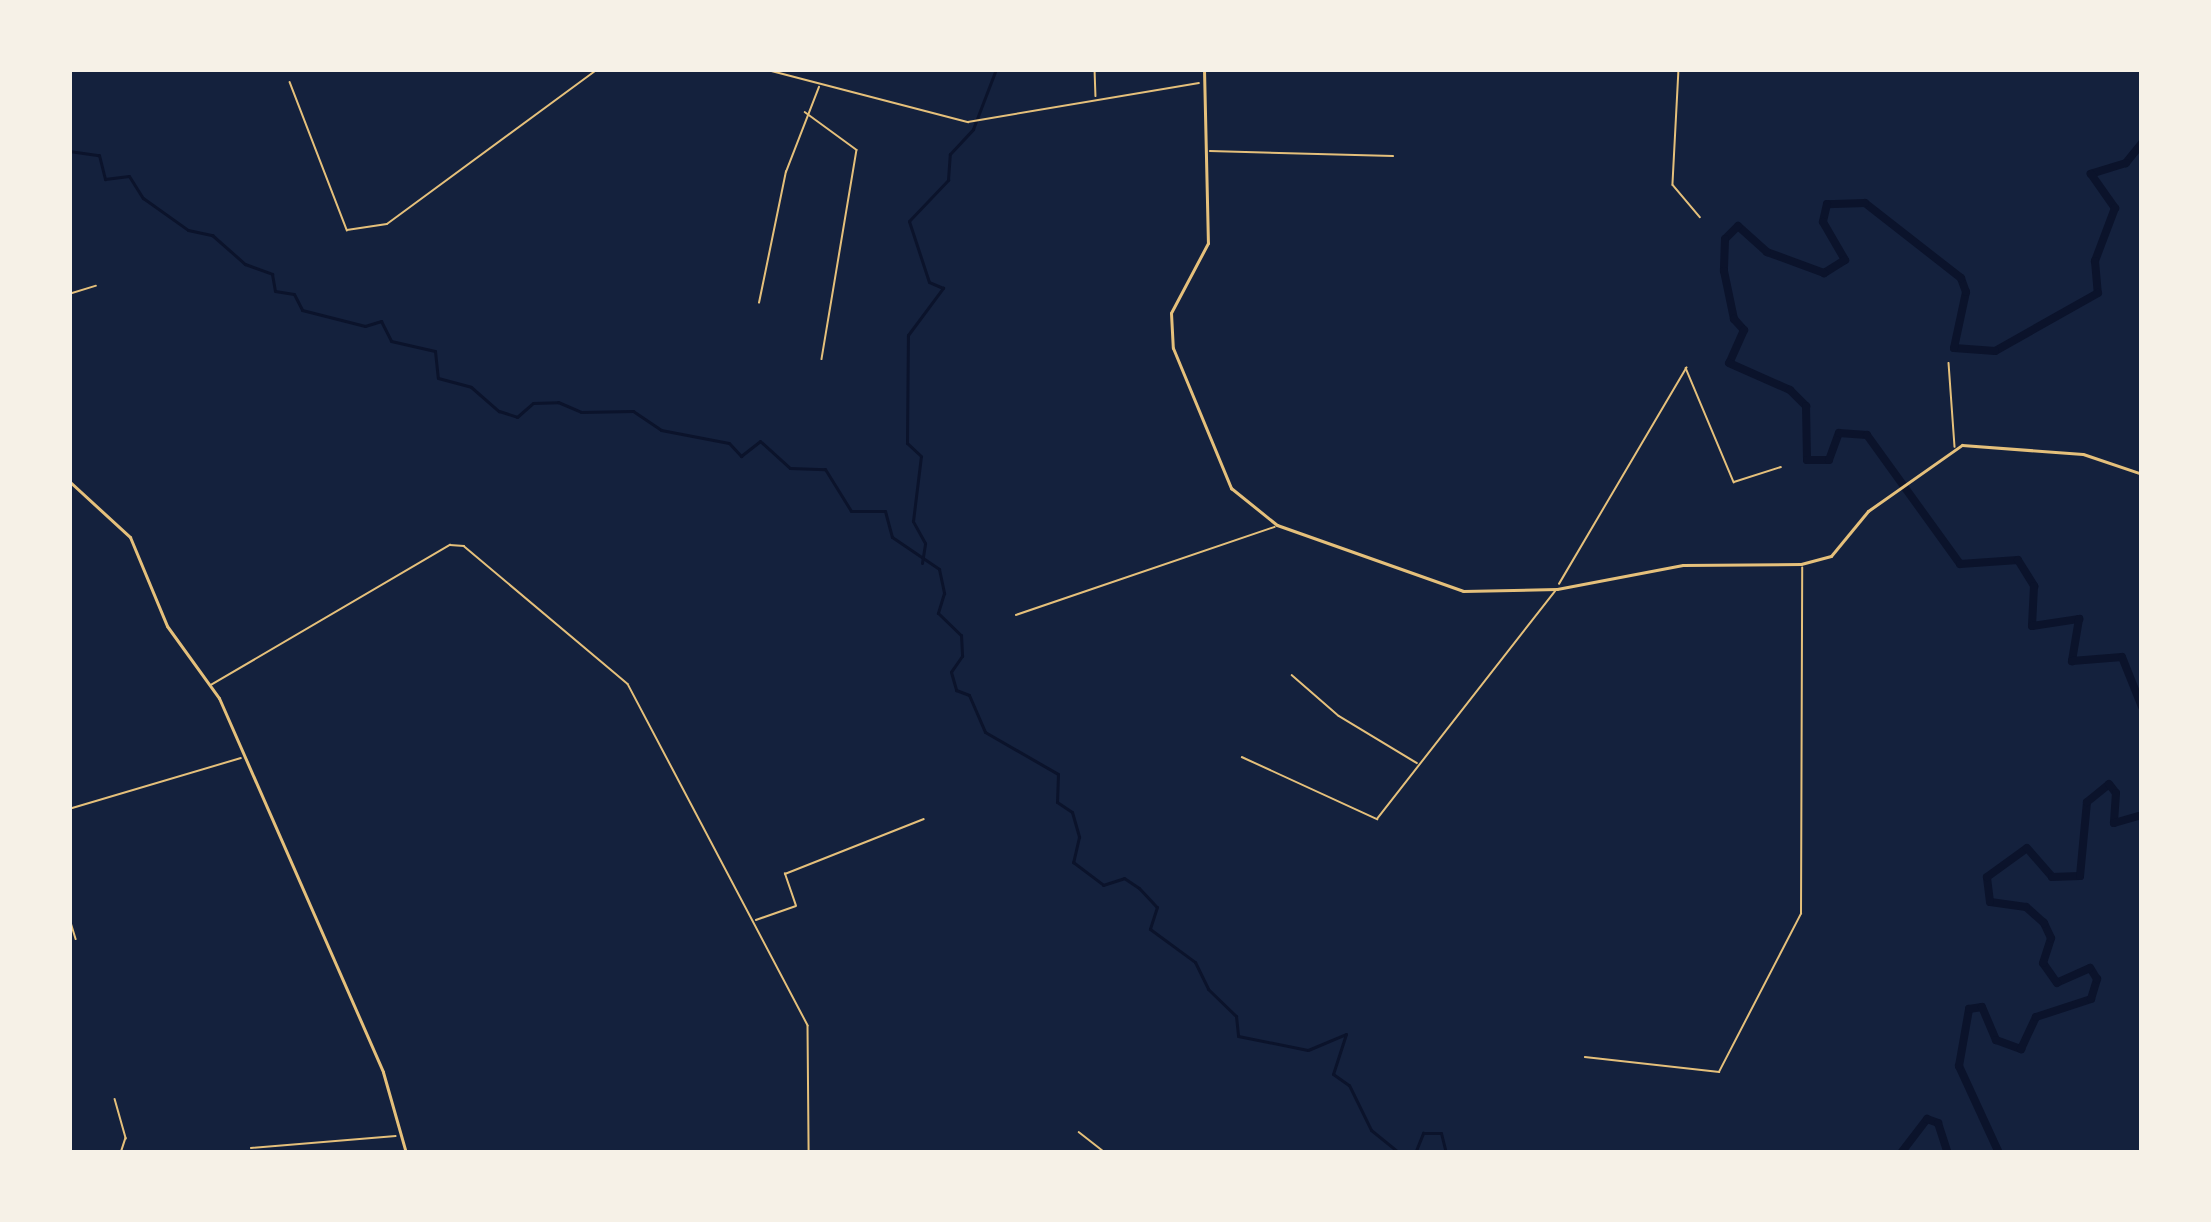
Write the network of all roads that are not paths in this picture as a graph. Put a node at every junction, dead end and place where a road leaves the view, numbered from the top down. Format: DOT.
graph roads {
  1 [pos="598,69"];
  2 [pos="764,69"];
  3 [pos="802,69"];
  4 [pos="1096,69"];
  5 [pos="1204,69"];
  6 [pos="1679,69"];
  7 [pos="794,77"];
  8 [pos="290,82"];
  9 [pos="1204,82"];
  10 [pos="821,84"];
  11 [pos="1096,100"];
  12 [pos="805,112"];
  13 [pos="1207,151"];
  14 [pos="1393,156"];
  15 [pos="1700,217"];
  16 [pos="96,286"];
  17 [pos="69,294"];
  18 [pos="759,303"];
  19 [pos="822,359"];
  20 [pos="1948,363"];
  21 [pos="1955,447"];
  22 [pos="1780,467"];
  23 [pos="2142,474"];
  24 [pos="69,481"];
  25 [pos="1277,525"];
  26 [pos="1802,564"];
  27 [pos="1557,589"];
  28 [pos="1016,616"];
  29 [pos="1292,675"];
  30 [pos="211,685"];
  31 [pos="1242,757"];
  32 [pos="241,758"];
  33 [pos="1420,765"];
  34 [pos="69,808"];
  35 [pos="924,819"];
  36 [pos="69,916"];
  37 [pos="752,921"];
  38 [pos="76,939"];
  39 [pos="1586,1057"];
  40 [pos="115,1099"];
  41 [pos="1079,1132"];
  42 [pos="402,1135"];
  43 [pos="251,1148"];
  44 [pos="122,1153"];
  45 [pos="406,1153"];
  46 [pos="809,1153"];
  47 [pos="1106,1153"];
  1 -- 8 [label="street"];
  2 -- 7 [label="street"];
  3 -- 7 [label="street"];
  4 -- 11 [label="street"];
  5 -- 9 [label="street"];
  6 -- 15 [label="street"];
  7 -- 10 [label="street"];
  9 -- 11 [label="street"];
  9 -- 13 [label="street"];
  10 -- 11 [label="street"];
  10 -- 12 [label="street"];
  12 -- 18 [label="street"];
  12 -- 19 [label="street"];
  13 -- 14 [label="street"];
  13 -- 25 [label="street"];
  16 -- 17 [label="street"];
  20 -- 21 [label="street"];
  21 -- 23 [label="street"];
  21 -- 26 [label="street"];
  22 -- 27 [label="street"];
  24 -- 30 [label="street"];
  25 -- 27 [label="street"];
  25 -- 28 [label="street"];
  26 -- 27 [label="street"];
  26 -- 39 [label="street"];
  27 -- 33 [label="street"];
  29 -- 33 [label="street"];
  30 -- 32 [label="street"];
  30 -- 37 [label="street"];
  31 -- 33 [label="street"];
  32 -- 34 [label="street"];
  32 -- 42 [label="street"];
  35 -- 37 [label="street"];
  36 -- 38 [label="street"];
  37 -- 46 [label="street"];
  40 -- 44 [label="street"];
  41 -- 47 [label="street"];
  42 -- 43 [label="street"];
  42 -- 45 [label="street"];
}
